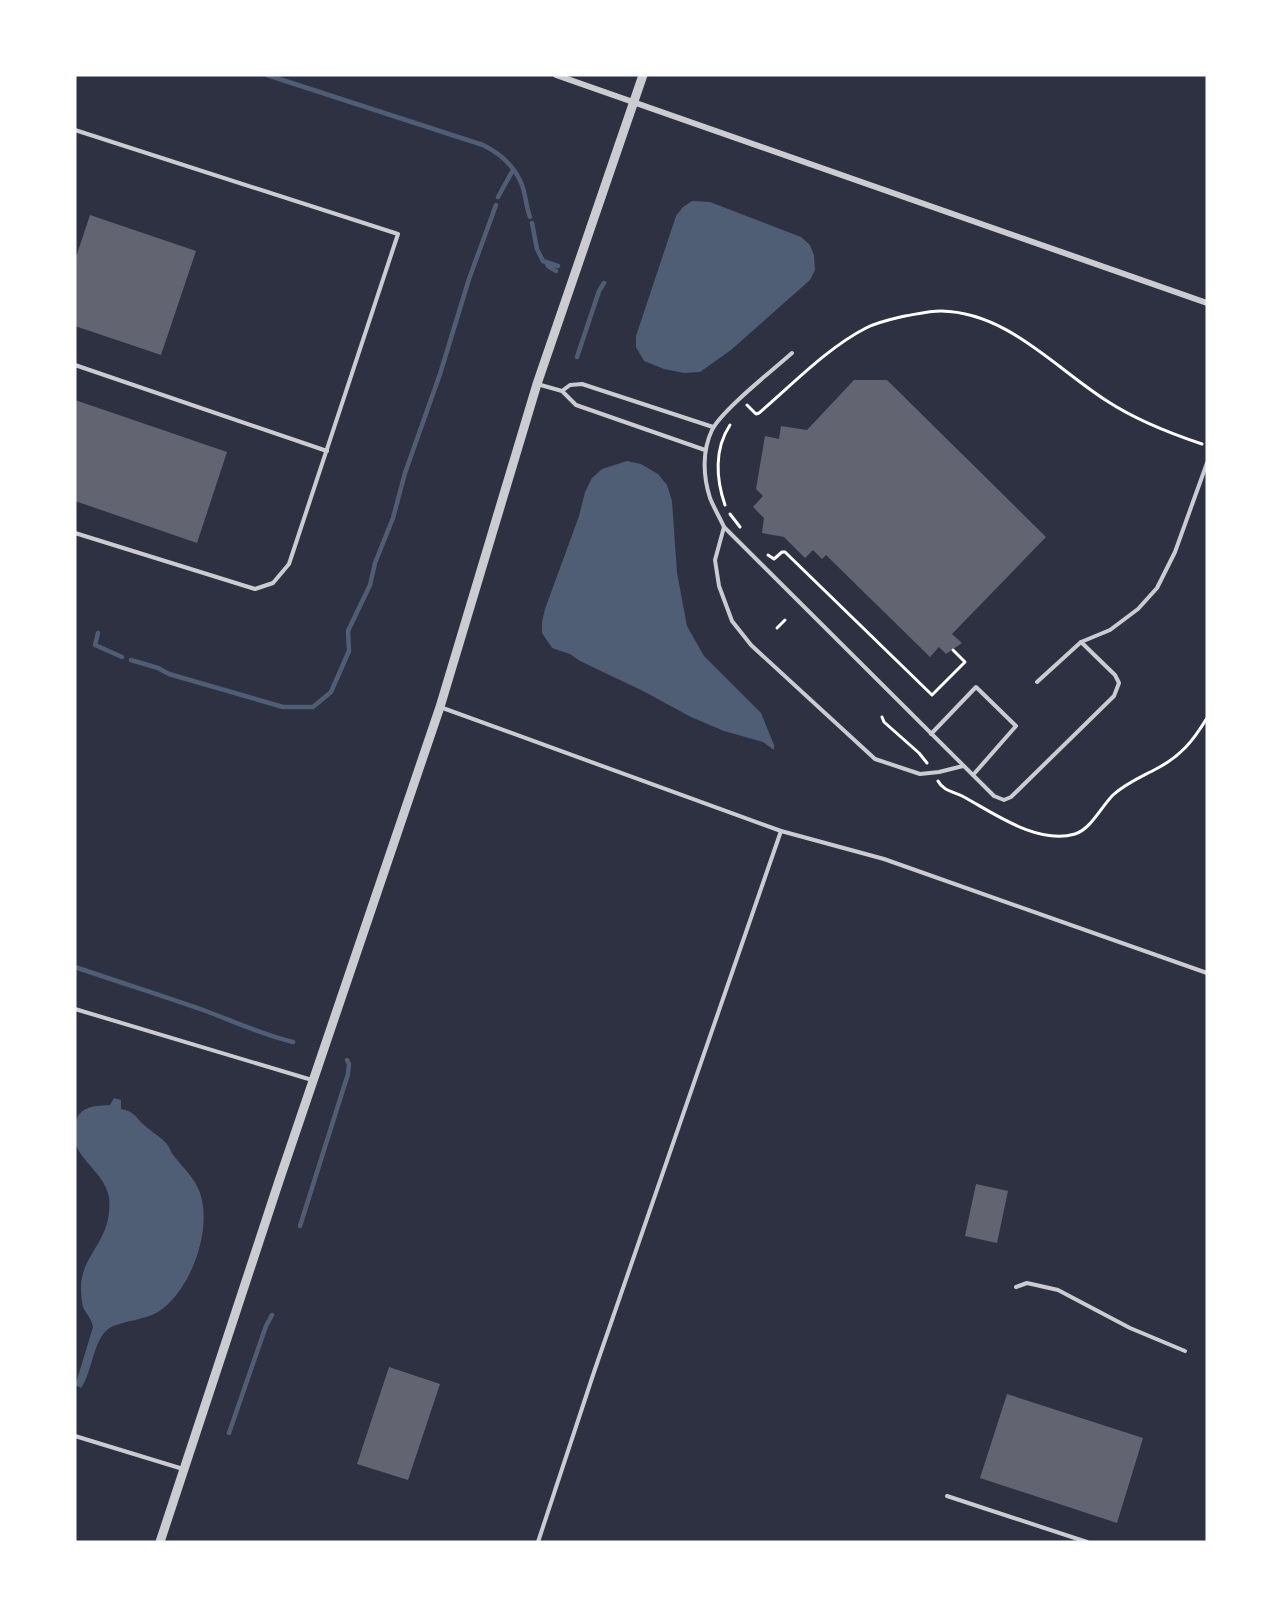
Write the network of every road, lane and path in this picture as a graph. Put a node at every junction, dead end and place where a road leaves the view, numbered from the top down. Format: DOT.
graph roads {
  1 [pos="556,75"];
  2 [pos="643,75"];
  3 [pos="634,102"];
  4 [pos="75,130"];
  5 [pos="1207,303"];
  6 [pos="792,353"];
  7 [pos="75,365"];
  8 [pos="537,384"];
  9 [pos="562,391"];
  10 [pos="742,408"];
  11 [pos="731,423"];
  12 [pos="713,428"];
  13 [pos="1202,444"];
  14 [pos="705,450"];
  15 [pos="327,452"];
  16 [pos="1207,463"];
  17 [pos="724,527"];
  18 [pos="744,532"];
  19 [pos="75,534"];
  20 [pos="764,551"];
  21 [pos="785,620"];
  22 [pos="777,628"];
  23 [pos="1082,642"];
  24 [pos="953,650"];
  25 [pos="1037,682"];
  26 [pos="440,707"];
  27 [pos="882,717"];
  28 [pos="1207,718"];
  29 [pos="931,734"];
  30 [pos="927,763"];
  31 [pos="963,766"];
  32 [pos="973,775"];
  33 [pos="938,781"];
  34 [pos="782,831"];
  35 [pos="1207,973"];
  36 [pos="75,1009"];
  37 [pos="312,1080"];
  38 [pos="1016,1287"];
  39 [pos="1185,1350"];
  40 [pos="75,1436"];
  41 [pos="184,1469"];
  42 [pos="947,1496"];
  43 [pos="160,1542"];
  44 [pos="538,1542"];
  45 [pos="1087,1542"];
  1 -- 3 [label="street"];
  2 -- 3 [label="street"];
  3 -- 5 [label="street"];
  3 -- 8 [label="street"];
  4 -- 15 [label="lane"];
  6 -- 12 [label="lane"];
  7 -- 15 [label="lane"];
  8 -- 9 [label="lane"];
  8 -- 26 [label="street"];
  9 -- 12 [label="lane"];
  9 -- 14 [label="lane"];
  10 -- 13 [label="path"];
  11 -- 18 [label="path"];
  12 -- 14 [label="lane"];
  14 -- 17 [label="lane"];
  15 -- 19 [label="lane"];
  16 -- 23 [label="lane"];
  17 -- 29 [label="lane"];
  17 -- 31 [label="lane"];
  20 -- 24 [label="path"];
  21 -- 22 [label="path"];
  23 -- 25 [label="lane"];
  23 -- 32 [label="lane"];
  26 -- 34 [label="lane"];
  26 -- 37 [label="street"];
  27 -- 30 [label="path"];
  28 -- 33 [label="path"];
  29 -- 31 [label="lane"];
  29 -- 32 [label="lane"];
  31 -- 32 [label="lane"];
  34 -- 35 [label="lane"];
  34 -- 44 [label="lane"];
  36 -- 37 [label="lane"];
  37 -- 41 [label="street"];
  38 -- 39 [label="lane"];
  40 -- 41 [label="lane"];
  41 -- 43 [label="street"];
  42 -- 45 [label="lane"];
}
